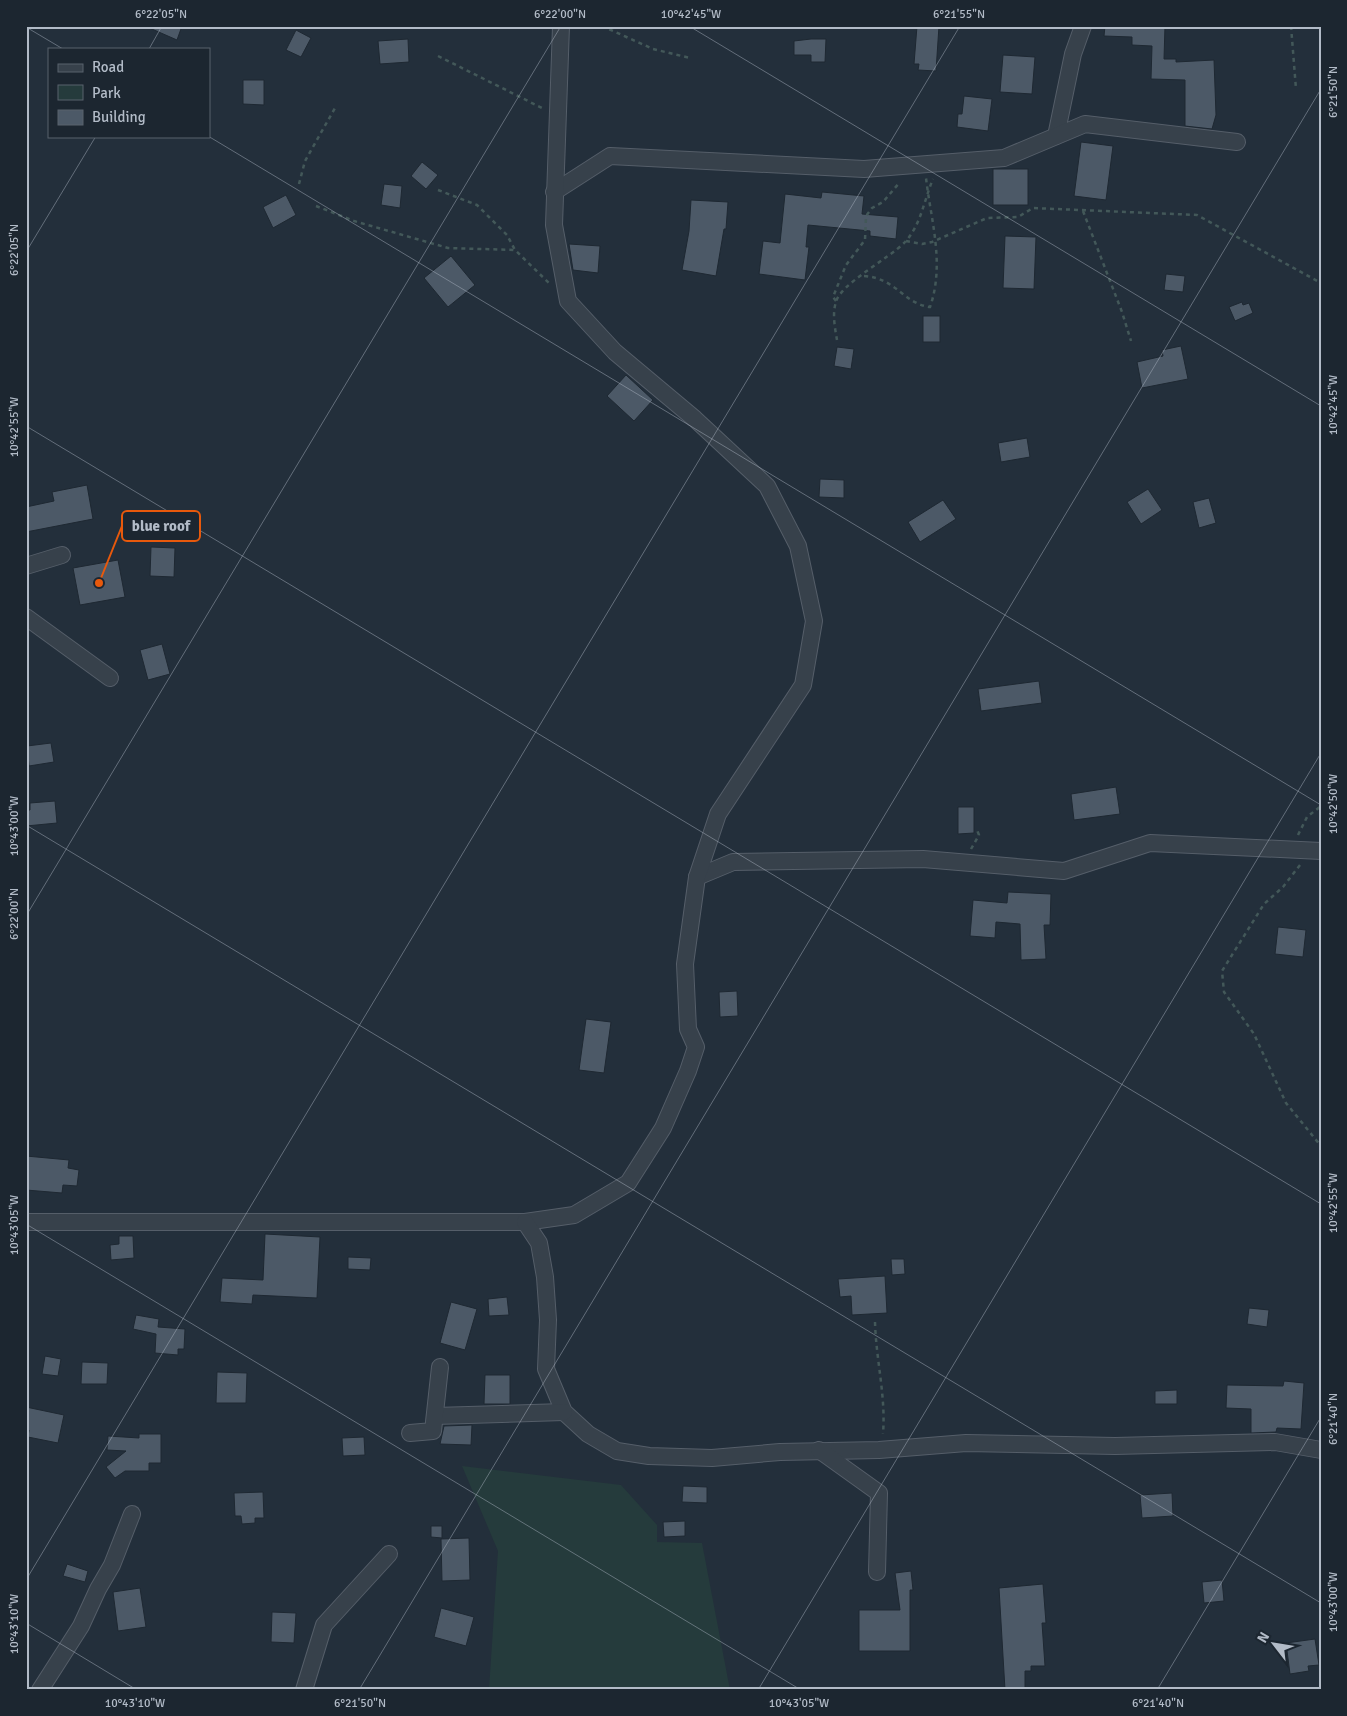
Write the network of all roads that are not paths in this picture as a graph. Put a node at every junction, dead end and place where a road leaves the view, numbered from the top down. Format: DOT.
graph roads {
  1 [pos="562,26"];
  2 [pos="1083,26"];
  3 [pos="1056,136"];
  4 [pos="1237,142"];
  5 [pos="554,192"];
  6 [pos="62,555"];
  7 [pos="26,566"];
  8 [pos="26,617"];
  9 [pos="110,678"];
  10 [pos="1321,851"];
  11 [pos="697,877"];
  12 [pos="26,1222"];
  13 [pos="525,1222"];
  14 [pos="440,1367"];
  15 [pos="564,1412"];
  16 [pos="435,1416"];
  17 [pos="410,1433"];
  18 [pos="819,1450"];
  19 [pos="1321,1450"];
  20 [pos="132,1514"];
  21 [pos="389,1554"];
  22 [pos="878,1572"];
  23 [pos="40,1690"];
  24 [pos="304,1690"];
  1 -- 5 [label="street"];
  2 -- 3 [label="street"];
  3 -- 4 [label="street"];
  3 -- 5 [label="street"];
  5 -- 11 [label="street"];
  6 -- 7 [label="street"];
  8 -- 9 [label="street"];
  10 -- 11 [label="street"];
  11 -- 13 [label="street"];
  12 -- 13 [label="street"];
  13 -- 15 [label="street"];
  14 -- 16 [label="street"];
  15 -- 16 [label="street"];
  15 -- 18 [label="street"];
  16 -- 17 [label="street"];
  18 -- 19 [label="street"];
  18 -- 22 [label="street"];
  20 -- 23 [label="street"];
  21 -- 24 [label="street"];
}
